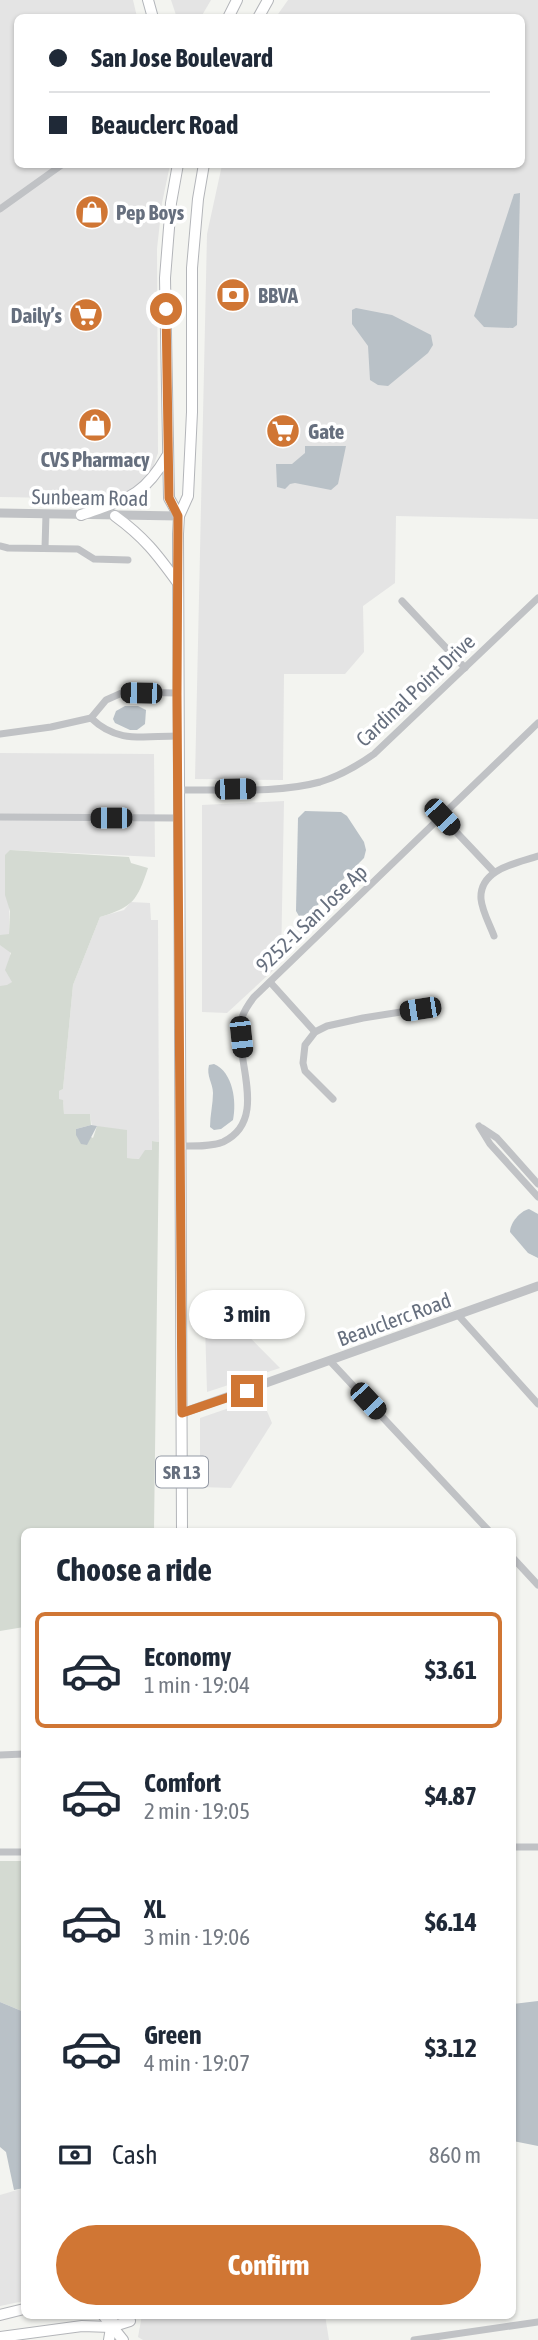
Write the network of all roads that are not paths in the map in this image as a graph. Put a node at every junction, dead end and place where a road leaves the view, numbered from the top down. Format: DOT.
graph roads {
  1 [pos="57,168"];
  2 [pos="177,168"];
  3 [pos="203,168"];
  4 [pos="0,209"];
  5 [pos="168,454"];
  6 [pos="0,513"];
  7 [pos="46,514"];
  8 [pos="81,515"];
  9 [pos="115,516"];
  10 [pos="178,516"];
  11 [pos="0,546"];
  12 [pos="45,548"];
  13 [pos="128,560"];
  14 [pos="178,583"];
  15 [pos="538,598"];
  16 [pos="402,600"];
  17 [pos="465,668"];
  18 [pos="177,694"];
  19 [pos="91,718"];
  20 [pos="538,723"];
  21 [pos="0,734"];
  22 [pos="178,736"];
  23 [pos="178,790"];
  24 [pos="0,817"];
  25 [pos="442,817"];
  26 [pos="178,818"];
  27 [pos="538,856"];
  28 [pos="494,872"];
  29 [pos="494,936"];
  30 [pos="270,982"];
  31 [pos="420,1009"];
  32 [pos="315,1032"];
  33 [pos="333,1099"];
  34 [pos="179,1146"];
  35 [pos="536,1181"];
  36 [pos="525,1184"];
  37 [pos="538,1197"];
  38 [pos="538,1286"];
  39 [pos="458,1315"];
  40 [pos="330,1361"];
  41 [pos="538,1404"];
  42 [pos="182,1413"];
  43 [pos="183,1528"];
  44 [pos="486,1528"];
  45 [pos="516,1561"];
  46 [pos="538,1585"];
  47 [pos="21,1754"];
  48 [pos="0,1755"];
  49 [pos="516,1847"];
  50 [pos="538,1847"];
  51 [pos="0,1852"];
  52 [pos="21,1853"];
  53 [pos="21,2310"];
  54 [pos="21,2315"];
  55 [pos="0,2317"];
  56 [pos="130,2319"];
  57 [pos="112,2321"];
  58 [pos="538,2322"];
  59 [pos="0,2337"];
  60 [pos="109,2340"];
  61 [pos="125,2340"];
  62 [pos="414,2340"];
  1 -- 4 [label="street"];
  2 -- 5 [label="main road, SR 13"];
  3 -- 10 [label="main road, SR 13"];
  5 -- 8 [label="main road"];
  5 -- 10 [label="main road, SR 13"];
  6 -- 7 [label="street, Sunbeam Road"];
  7 -- 8 [label="street, Sunbeam Road"];
  7 -- 12 [label="street"];
  8 -- 9 [label="street, Sunbeam Road"];
  9 -- 10 [label="street, Sunbeam Road"];
  9 -- 14 [label="main road"];
  10 -- 14 [label="main road, SR 13"];
  11 -- 12 [label="street"];
  12 -- 13 [label="street"];
  14 -- 18 [label="main road, SR 13"];
  15 -- 17 [label="street, Cardinal Point Drive"];
  16 -- 17 [label="street"];
  17 -- 23 [label="street, Cardinal Point Drive"];
  18 -- 19 [label="street"];
  18 -- 22 [label="main road, SR 13"];
  19 -- 21 [label="street"];
  19 -- 22 [label="street"];
  20 -- 25 [label="street, 9252-1 San Jose Ap"];
  22 -- 23 [label="main road, SR 13"];
  23 -- 26 [label="main road, SR 13"];
  24 -- 26 [label="street"];
  25 -- 28 [label="street"];
  25 -- 30 [label="street, 9252-1 San Jose Ap"];
  26 -- 34 [label="main road, SR 13"];
  27 -- 28 [label="street"];
  28 -- 29 [label="street"];
  30 -- 32 [label="street"];
  30 -- 34 [label="street, 9252-1 San Jose Ap"];
  31 -- 32 [label="street"];
  32 -- 33 [label="street"];
  34 -- 42 [label="main road, SR 13"];
  35 -- 36 [label="street"];
  35 -- 36 [label="street"];
  36 -- 37 [label="street"];
  38 -- 39 [label="street, Beauclerc Road"];
  39 -- 40 [label="street, Beauclerc Road"];
  39 -- 41 [label="street"];
  40 -- 42 [label="street, Beauclerc Road"];
  40 -- 44 [label="street"];
  42 -- 43 [label="main road, SR 13"];
  45 -- 46 [label="street"];
  47 -- 48 [label="street"];
  49 -- 50 [label="street"];
  51 -- 52 [label="street"];
  53 -- 55 [label="main road"];
  54 -- 55 [label="main road"];
  56 -- 61 [label="main road"];
  57 -- 59 [label="main road"];
  57 -- 60 [label="main road"];
  57 -- 61 [label="main road"];
  58 -- 62 [label="street"];
}
